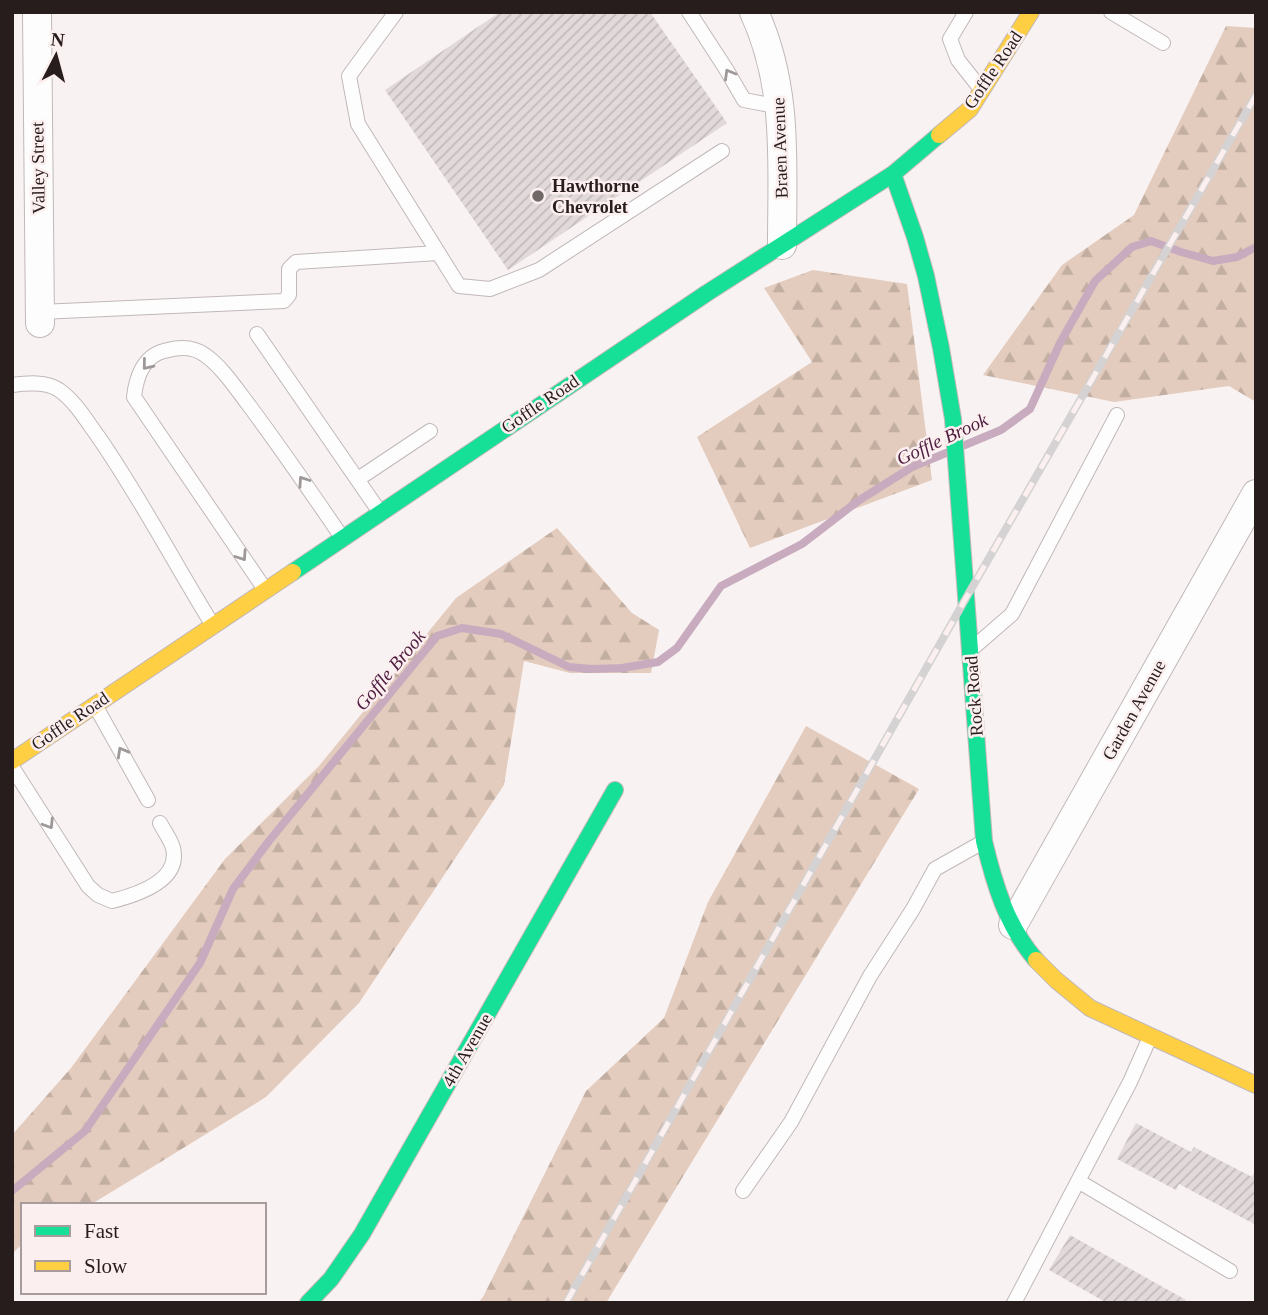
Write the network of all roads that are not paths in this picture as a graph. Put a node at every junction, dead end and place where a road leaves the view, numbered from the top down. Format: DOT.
graph roads {
  1 [pos="37,12"];
  2 [pos="396,12"];
  3 [pos="689,12"];
  4 [pos="754,12"];
  5 [pos="966,12"];
  6 [pos="1031,12"];
  7 [pos="1111,12"];
  8 [pos="1163,43"];
  9 [pos="982,91"];
  10 [pos="781,107"];
  11 [pos="722,151"];
  12 [pos="893,174"];
  13 [pos="782,245"];
  14 [pos="438,253"];
  15 [pos="40,318"];
  16 [pos="257,334"];
  17 [pos="12,385"];
  18 [pos="1117,415"];
  19 [pos="430,431"];
  20 [pos="358,479"];
  21 [pos="1256,494"];
  22 [pos="380,512"];
  23 [pos="342,537"];
  24 [pos="265,589"];
  25 [pos="213,625"];
  26 [pos="971,650"];
  27 [pos="94,705"];
  28 [pos="12,761"];
  29 [pos="12,767"];
  30 [pos="615,790"];
  31 [pos="148,800"];
  32 [pos="160,823"];
  33 [pos="984,841"];
  34 [pos="1013,925"];
  35 [pos="1150,1037"];
  36 [pos="1255,1084"];
  37 [pos="1078,1181"];
  38 [pos="743,1191"];
  39 [pos="1230,1271"];
  40 [pos="308,1303"];
  41 [pos="1014,1303"];
  1 -- 15 [label="street, Valley Street"];
  2 -- 14 [label="lane"];
  10 -- 3 [label="lane, one-way"];
  4 -- 10 [label="street, Braen Avenue"];
  5 -- 9 [label="lane"];
  6 -- 9 [label="street, Goffle Road"];
  7 -- 8 [label="lane"];
  9 -- 12 [label="street, Goffle Road"];
  10 -- 13 [label="street, Braen Avenue"];
  11 -- 14 [label="lane"];
  12 -- 13 [label="street, Goffle Road"];
  12 -- 26 [label="street, Rock Road"];
  13 -- 22 [label="street, Goffle Road"];
  14 -- 15 [label="lane"];
  16 -- 20 [label="lane"];
  17 -- 25 [label="lane"];
  18 -- 26 [label="lane"];
  19 -- 20 [label="lane"];
  20 -- 22 [label="lane"];
  21 -- 34 [label="street, Garden Avenue"];
  22 -- 23 [label="street, Goffle Road"];
  23 -- 24 [label="street, Goffle Road"];
  23 -- 24 [label="lane, one-way"];
  24 -- 25 [label="street, Goffle Road"];
  25 -- 27 [label="street, Goffle Road"];
  26 -- 33 [label="street, Rock Road"];
  27 -- 28 [label="street, Goffle Road"];
  31 -- 27 [label="lane, one-way"];
  29 -- 32 [label="lane, one-way"];
  30 -- 40 [label="street, 4th Avenue"];
  33 -- 34 [label="street, Rock Road"];
  33 -- 38 [label="lane"];
  34 -- 35 [label="street, Rock Road"];
  35 -- 36 [label="street, Rock Road"];
  35 -- 37 [label="lane"];
  37 -- 39 [label="lane"];
  37 -- 41 [label="lane"];
}
